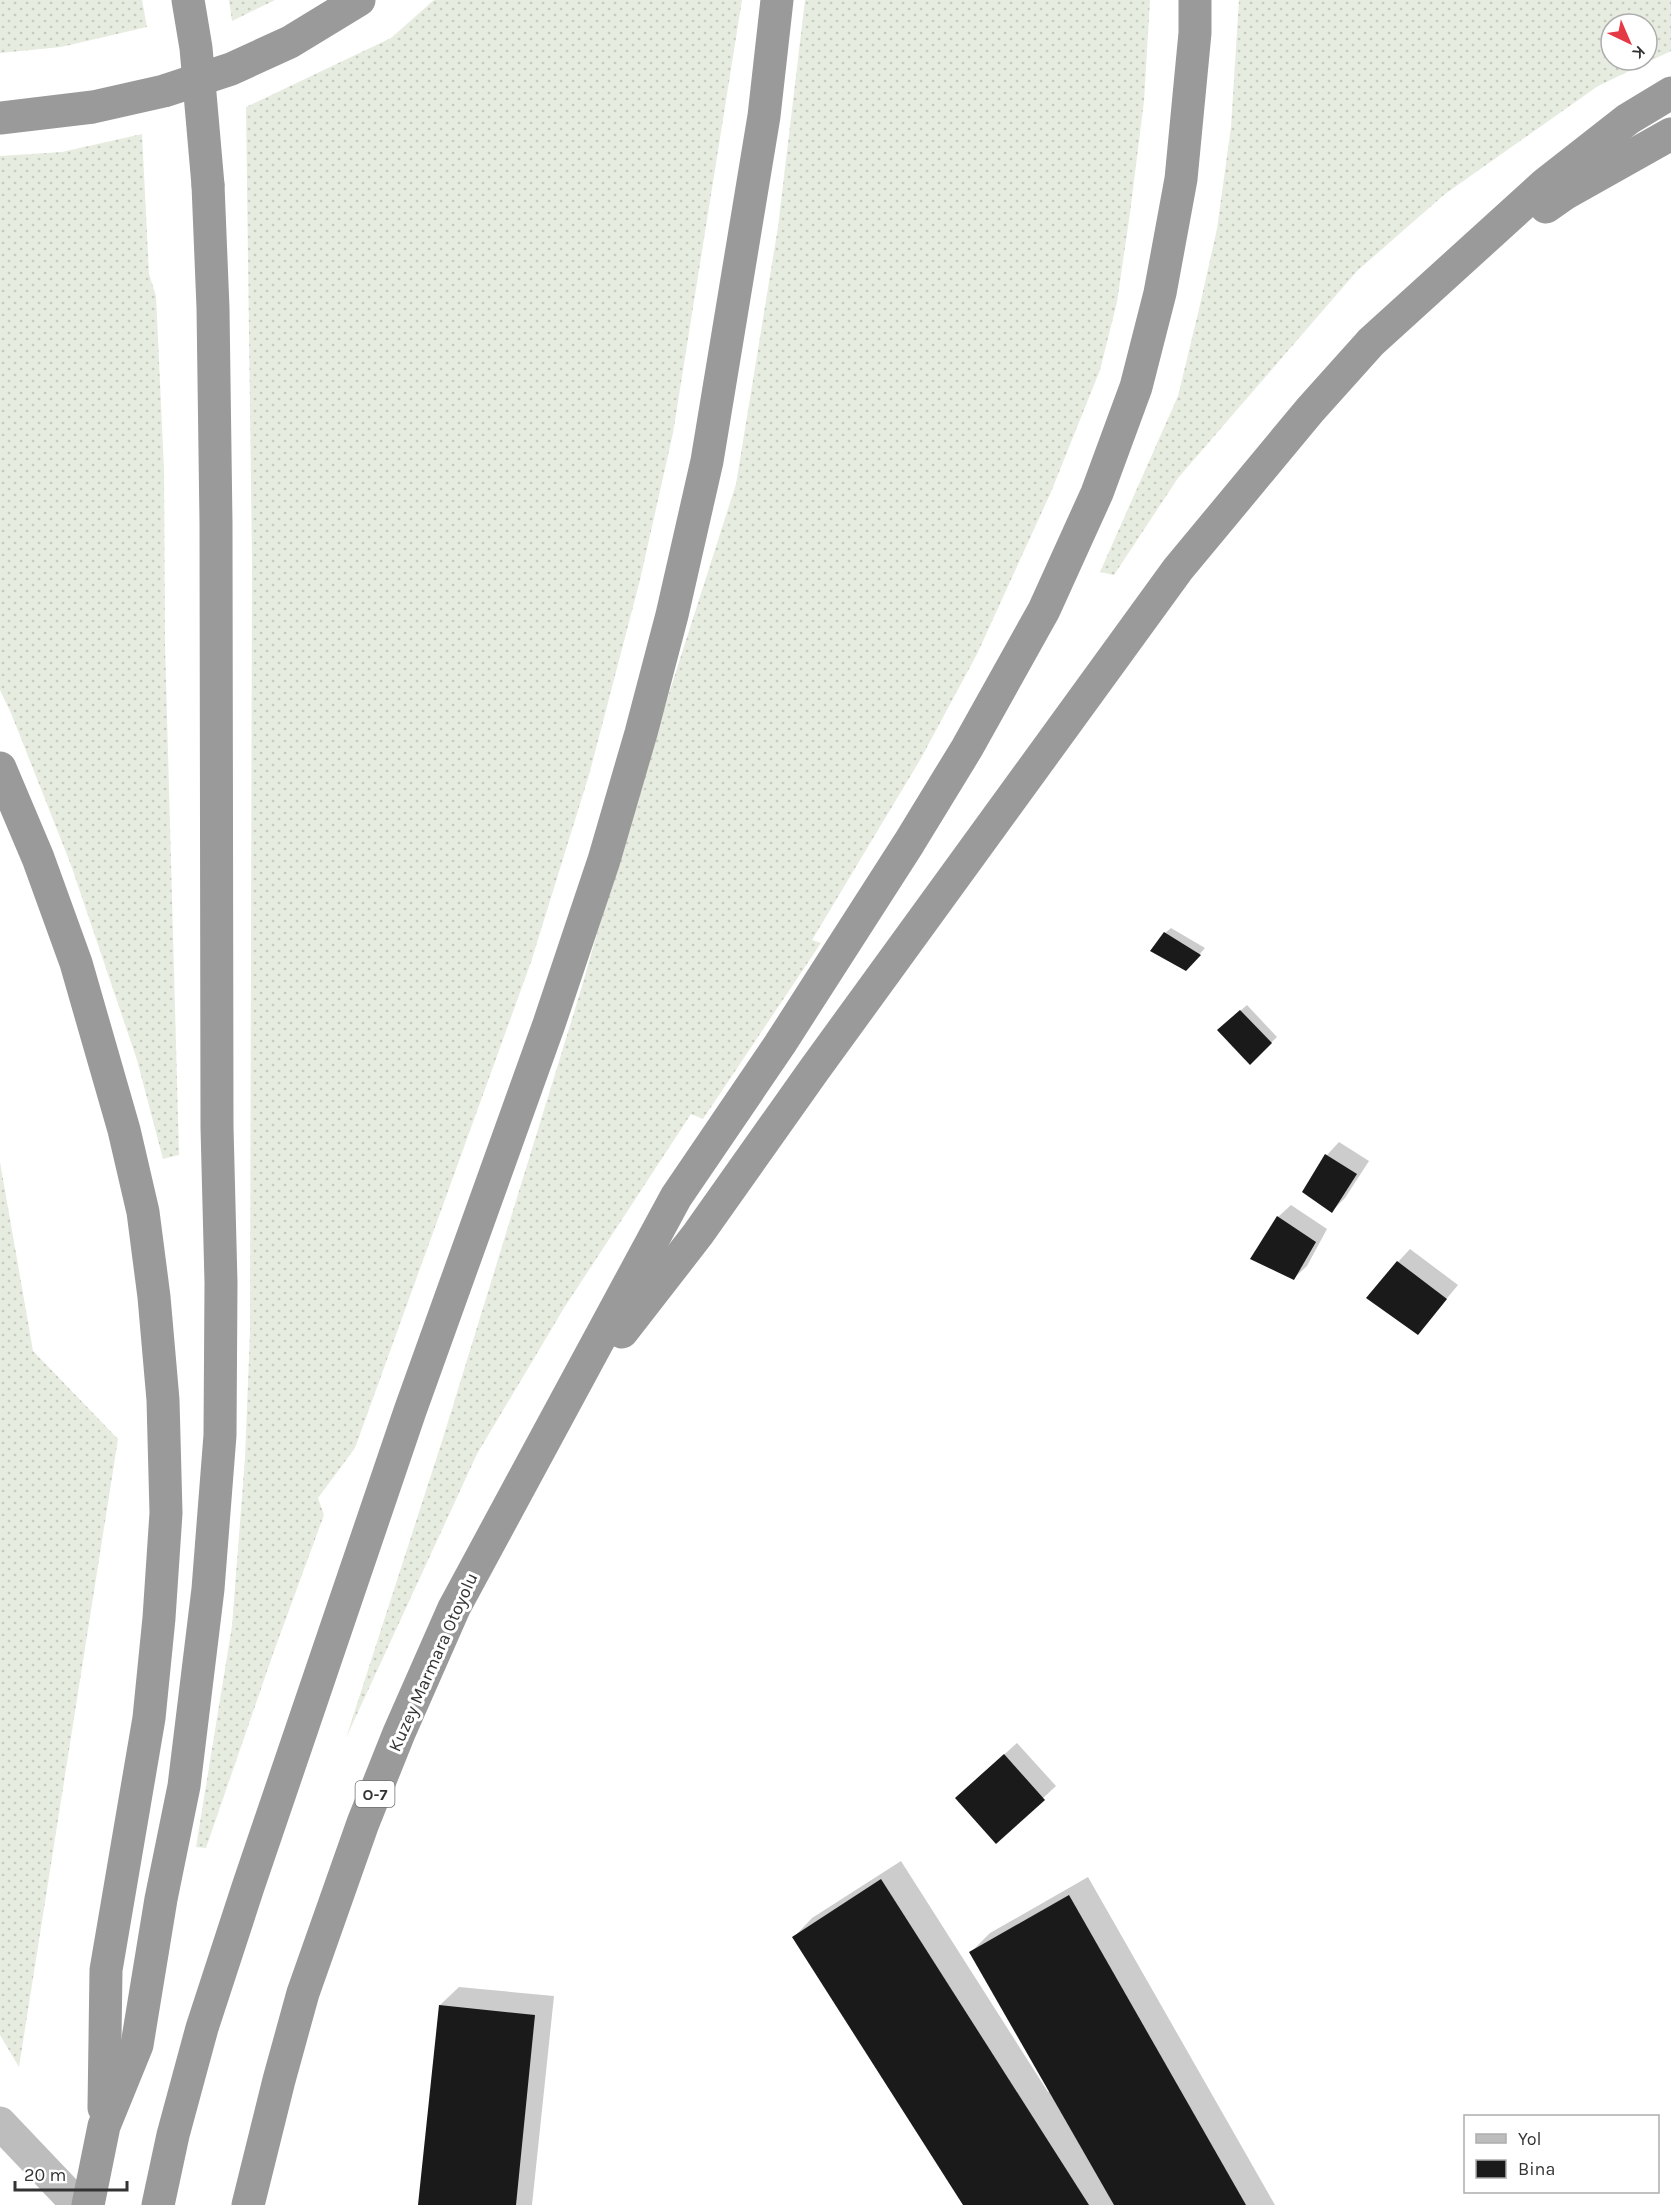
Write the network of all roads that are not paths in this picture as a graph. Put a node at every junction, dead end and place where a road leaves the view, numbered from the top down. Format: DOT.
graph roads {
  1 [pos="188,0"];
  2 [pos="359,0"];
  3 [pos="777,0"];
  4 [pos="1195,0"];
  5 [pos="1671,93"];
  6 [pos="0,118"];
  7 [pos="1671,134"];
  8 [pos="1442,277"];
  9 [pos="0,768"];
  10 [pos="564,1408"];
  11 [pos="0,2123"];
  12 [pos="104,2126"];
  13 [pos="159,2201"];
  14 [pos="78,2205"];
  15 [pos="88,2205"];
  16 [pos="248,2205"];
  1 -- 12 [label="highway, bridge"];
  2 -- 6 [label="highway"];
  3 -- 13 [label="highway"];
  4 -- 10 [label="highway"];
  5 -- 8 [label="highway"];
  7 -- 8 [label="highway"];
  8 -- 10 [label="highway"];
  9 -- 12 [label="highway"];
  10 -- 16 [label="highway, Kuzey Marmara Otoyolu / O-7"];
  11 -- 14 [label="street"];
  12 -- 15 [label="highway"];
}
